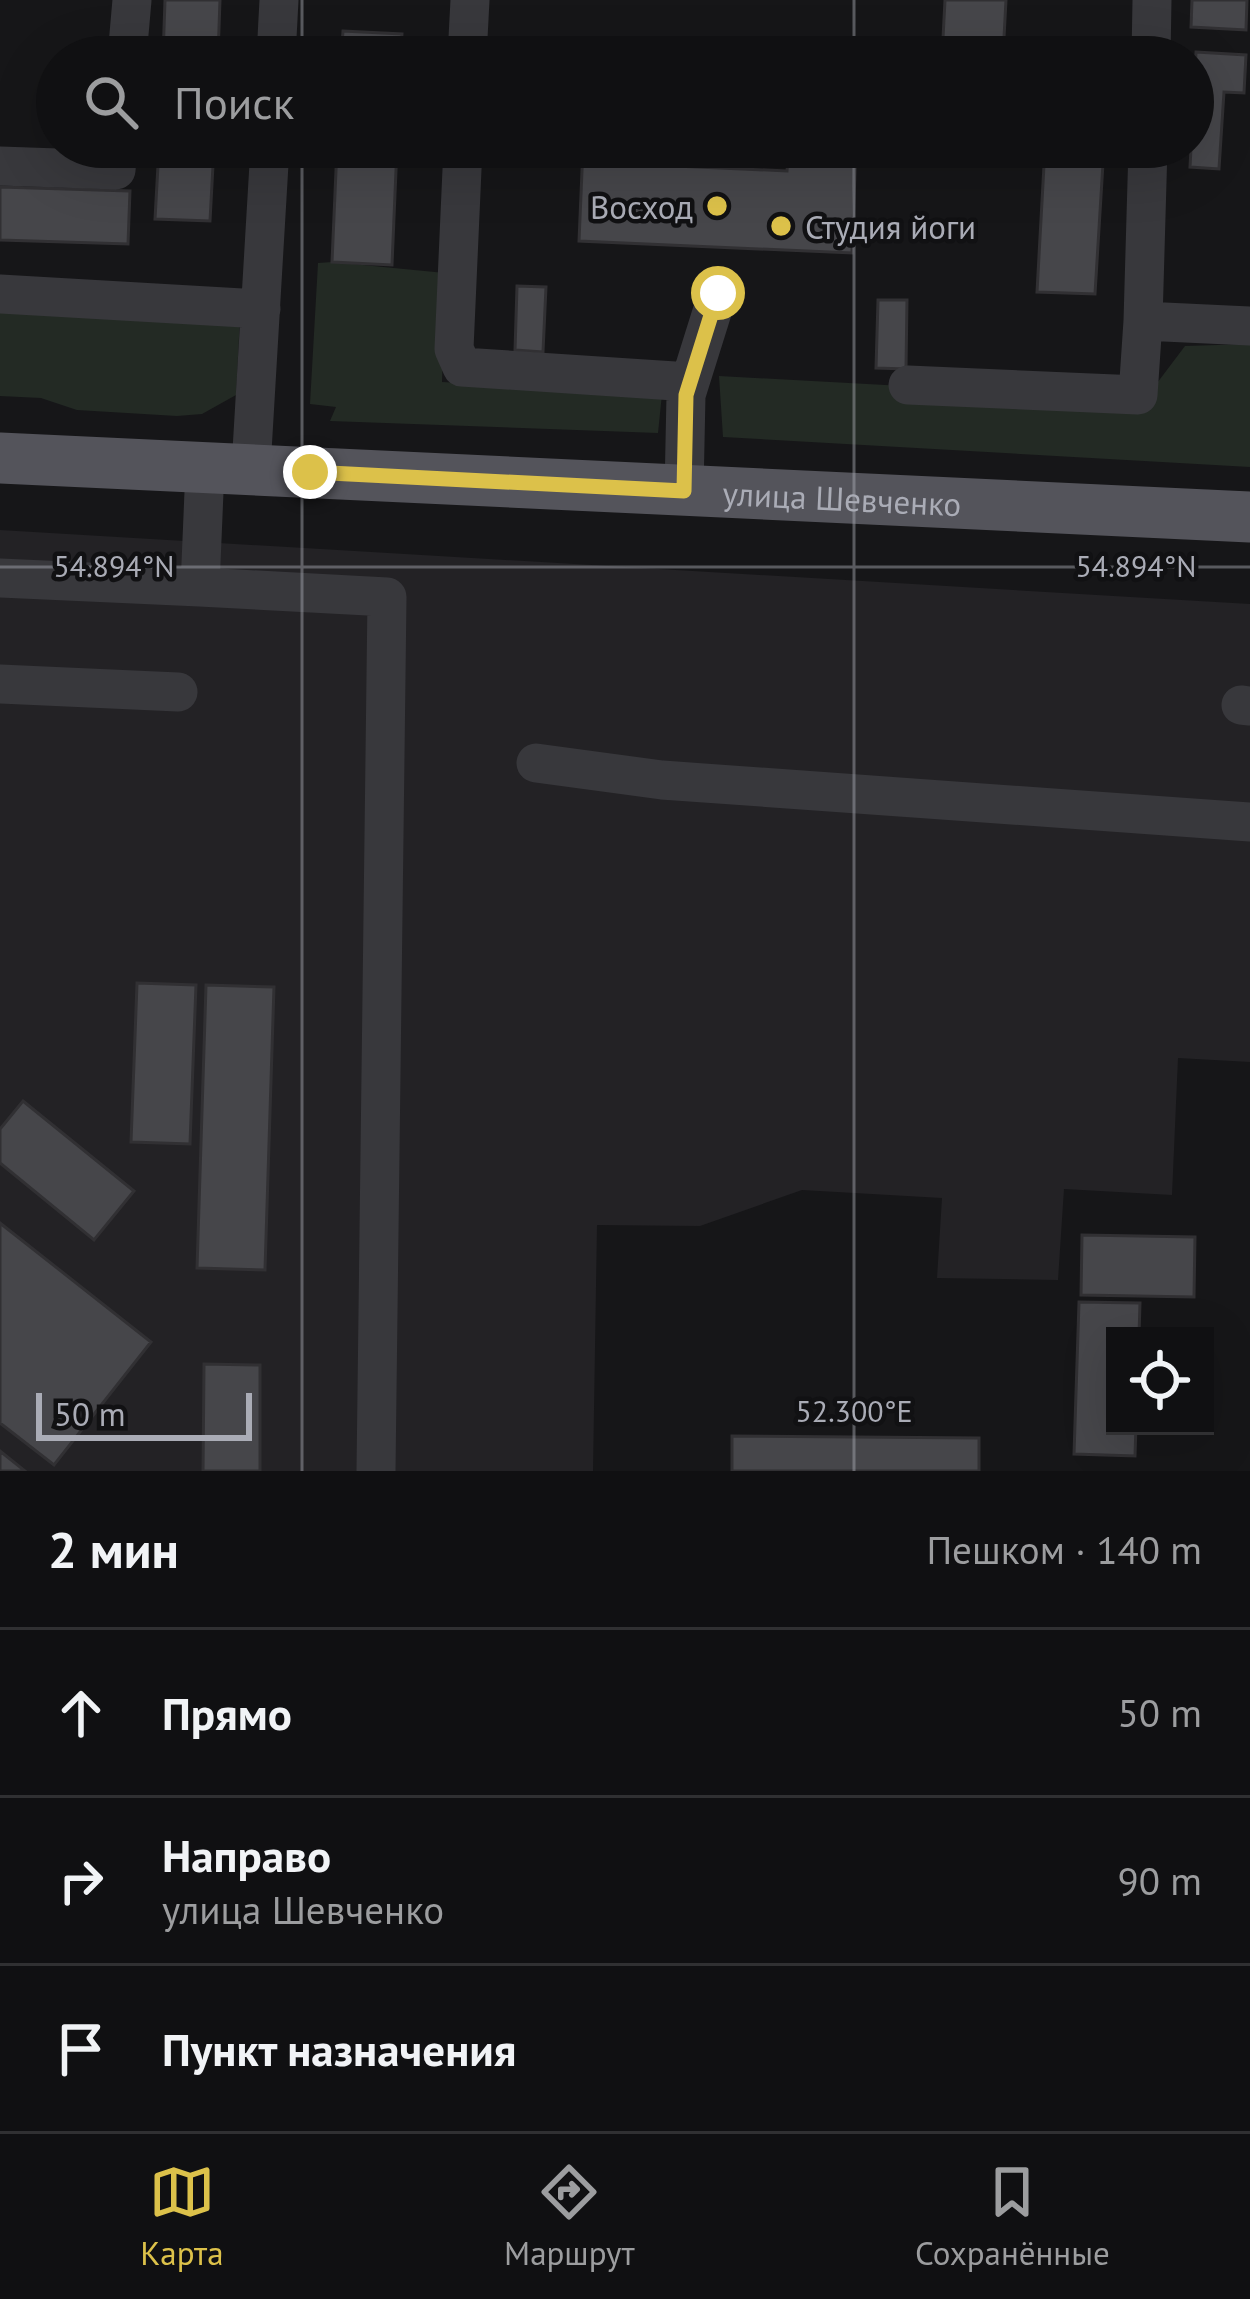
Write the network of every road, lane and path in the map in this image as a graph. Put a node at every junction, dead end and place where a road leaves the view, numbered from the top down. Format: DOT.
graph roads {
  1 [pos="132,0"];
  2 [pos="279,0"];
  3 [pos="470,0"];
  4 [pos="1152,0"];
  5 [pos="129,36"];
  6 [pos="276,36"];
  7 [pos="468,36"];
  8 [pos="1151,36"];
  9 [pos="0,166"];
  10 [pos="36,167"];
  11 [pos="58,168"];
  12 [pos="116,168"];
  13 [pos="269,168"];
  14 [pos="462,168"];
  15 [pos="1147,168"];
  16 [pos="718,293"];
  17 [pos="0,294"];
  18 [pos="261,309"];
  19 [pos="1143,321"];
  20 [pos="1250,326"];
  21 [pos="690,382"];
  22 [pos="908,386"];
  23 [pos="0,458"];
  24 [pos="228,468"];
  25 [pos="684,491"];
  26 [pos="1250,517"];
  27 [pos="0,578"];
  28 [pos="200,587"];
  29 [pos="0,684"];
  30 [pos="178,692"];
  31 [pos="536,763"];
  32 [pos="1250,822"];
  33 [pos="376,1471"];
  1 -- 5 [label="street"];
  2 -- 6 [label="street"];
  3 -- 7 [label="street"];
  4 -- 8 [label="street"];
  9 -- 10 [label="street"];
  11 -- 12 [label="street"];
  13 -- 18 [label="street"];
  14 -- 21 [label="street"];
  15 -- 19 [label="street"];
  16 -- 21 [label="street"];
  17 -- 18 [label="street"];
  18 -- 24 [label="street"];
  19 -- 20 [label="street"];
  19 -- 22 [label="street"];
  21 -- 25 [label="street"];
  23 -- 24 [label="main road, улица Шевченко"];
  24 -- 25 [label="main road, улица Шевченко"];
  24 -- 28 [label="street"];
  25 -- 26 [label="main road, улица Шевченко"];
  27 -- 28 [label="street"];
  28 -- 33 [label="street"];
  29 -- 30 [label="street"];
  31 -- 32 [label="street"];
}
